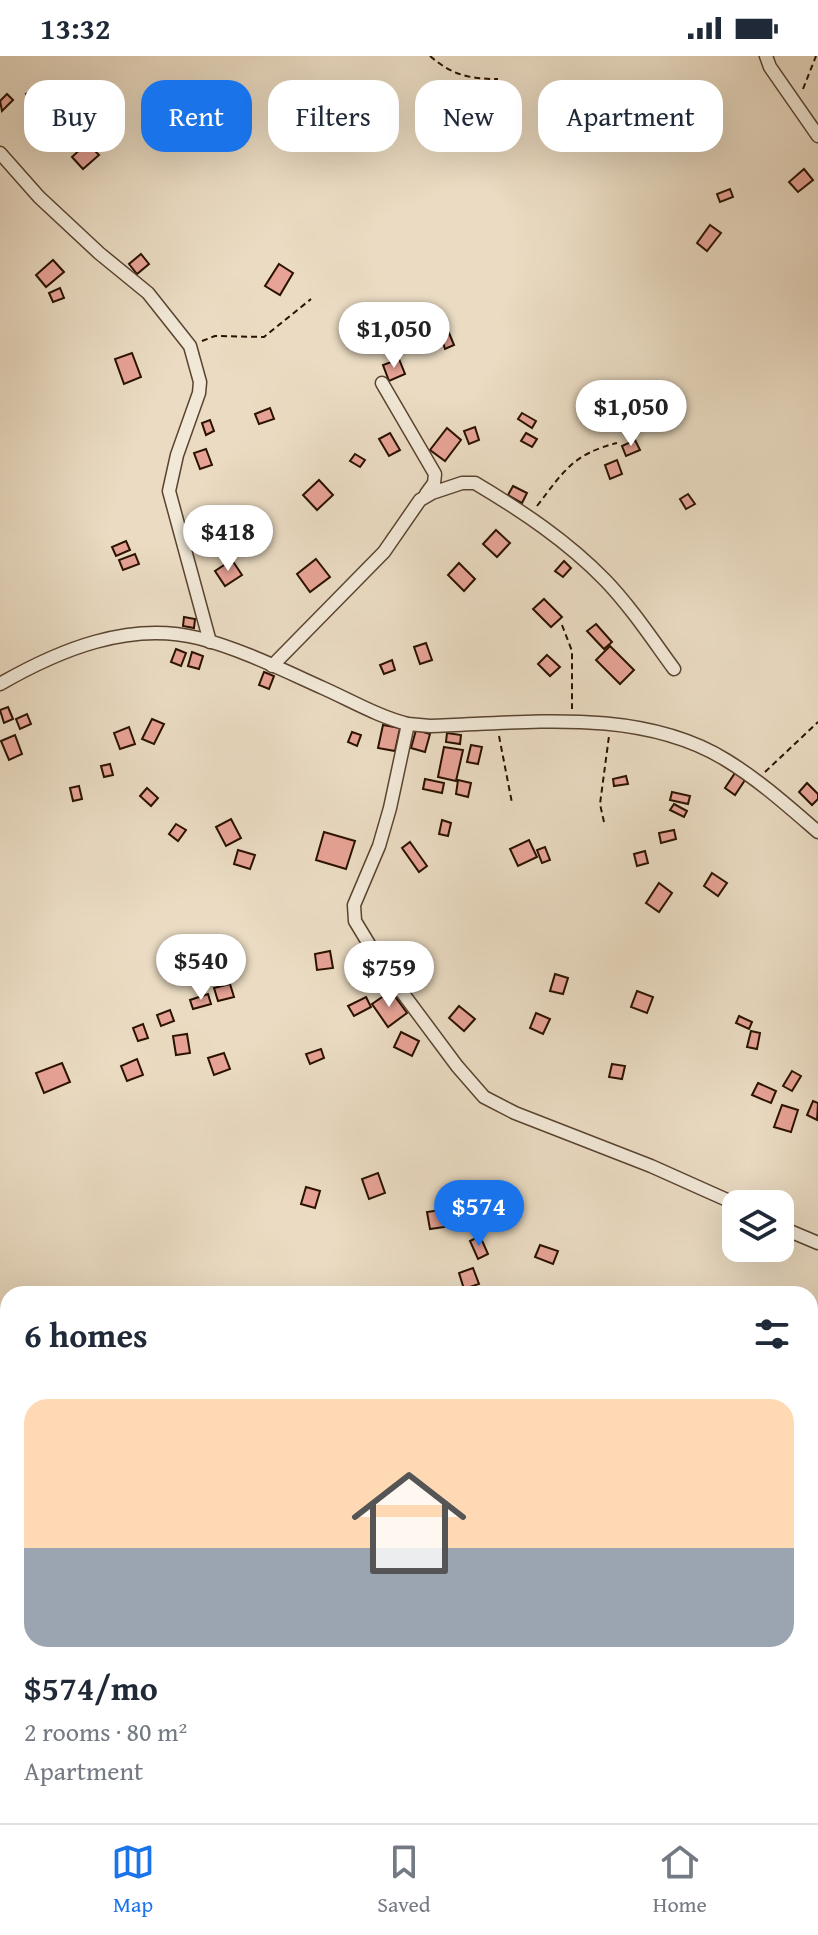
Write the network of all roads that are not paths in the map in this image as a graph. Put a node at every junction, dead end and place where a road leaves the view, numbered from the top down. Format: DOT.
graph roads {
  1 [pos="766,56"];
  2 [pos="818,136"];
  3 [pos="0,153"];
  4 [pos="382,383"];
  5 [pos="424,497"];
  6 [pos="210,642"];
  7 [pos="272,666"];
  8 [pos="674,669"];
  9 [pos="0,684"];
  10 [pos="408,724"];
  11 [pos="818,832"];
  12 [pos="722,1198"];
  13 [pos="794,1233"];
  14 [pos="818,1243"];
  1 -- 2 [label="street"];
  3 -- 6 [label="street"];
  4 -- 5 [label="street"];
  5 -- 7 [label="street"];
  5 -- 8 [label="street"];
  6 -- 7 [label="street"];
  6 -- 9 [label="street"];
  7 -- 10 [label="street"];
  10 -- 11 [label="street"];
  10 -- 12 [label="street"];
  13 -- 14 [label="street"];
}
